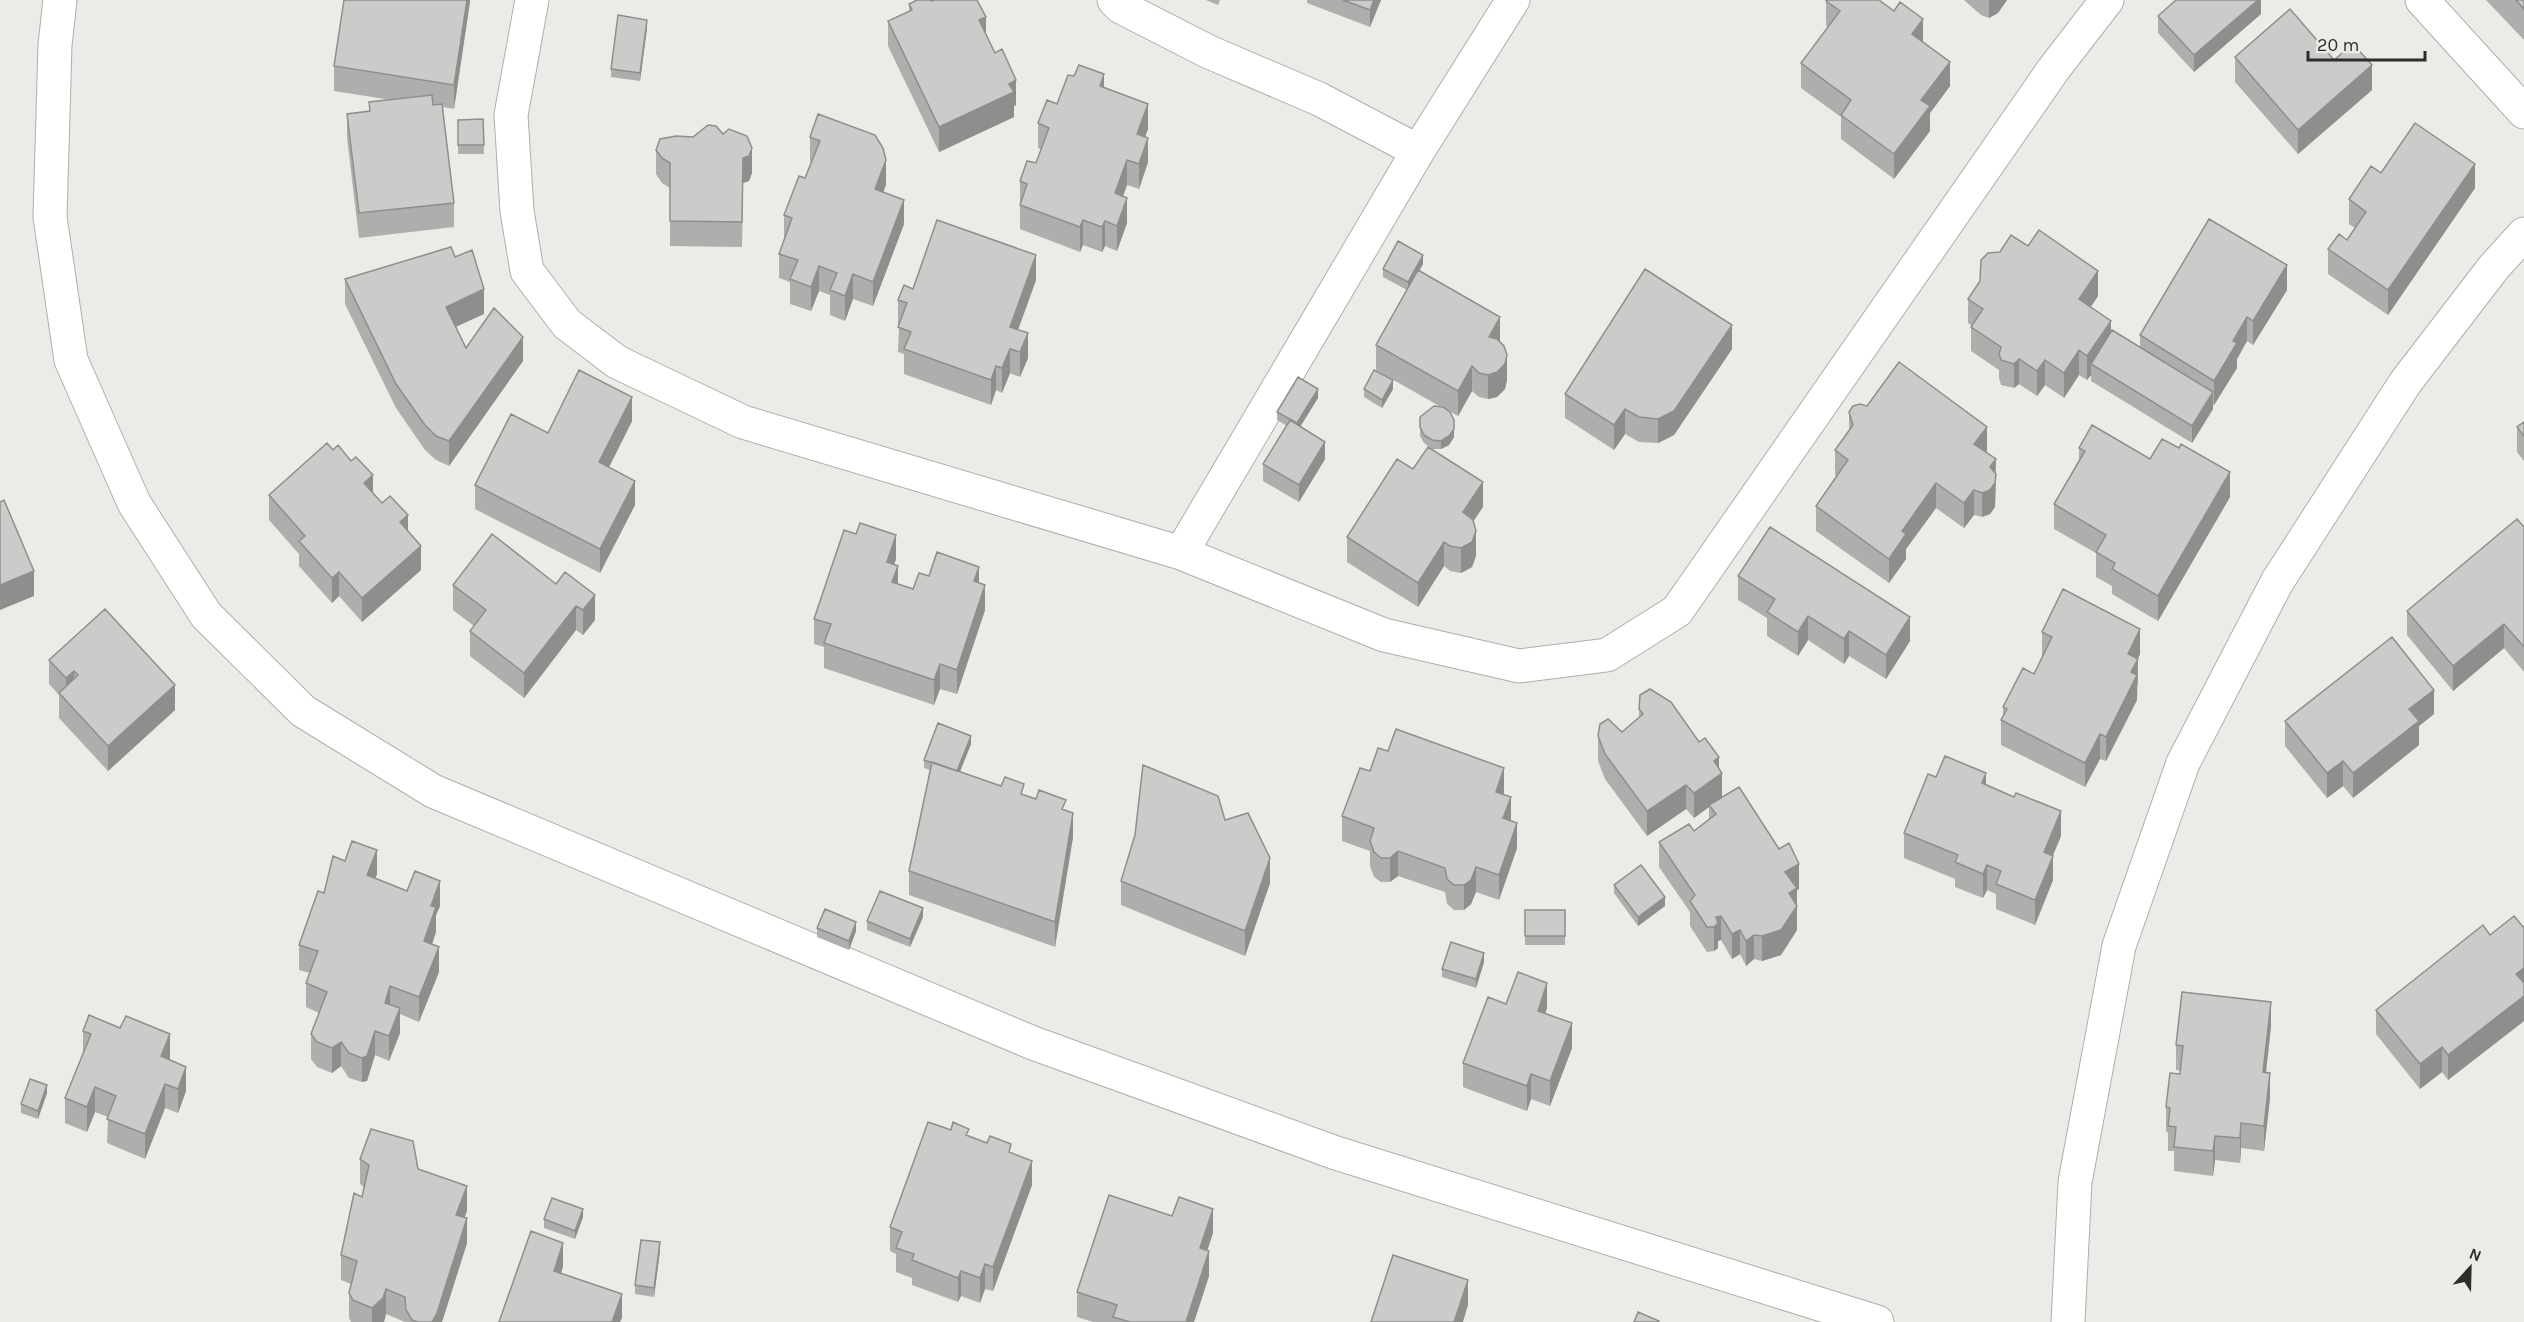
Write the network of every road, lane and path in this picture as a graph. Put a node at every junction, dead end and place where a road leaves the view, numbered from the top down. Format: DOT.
graph roads {
  1 [pos="60,0"];
  2 [pos="532,0"];
  3 [pos="1114,0"];
  4 [pos="1513,0"];
  5 [pos="2107,0"];
  6 [pos="2422,0"];
  7 [pos="2524,112"];
  8 [pos="1418,151"];
  9 [pos="2524,234"];
  10 [pos="1181,554"];
  11 [pos="1878,1322"];
  12 [pos="2068,1322"];
  1 -- 11 [label="street"];
  2 -- 10 [label="street"];
  3 -- 8 [label="street"];
  4 -- 8 [label="street"];
  5 -- 10 [label="street"];
  6 -- 7 [label="street"];
  8 -- 10 [label="street"];
  9 -- 12 [label="street"];
}
